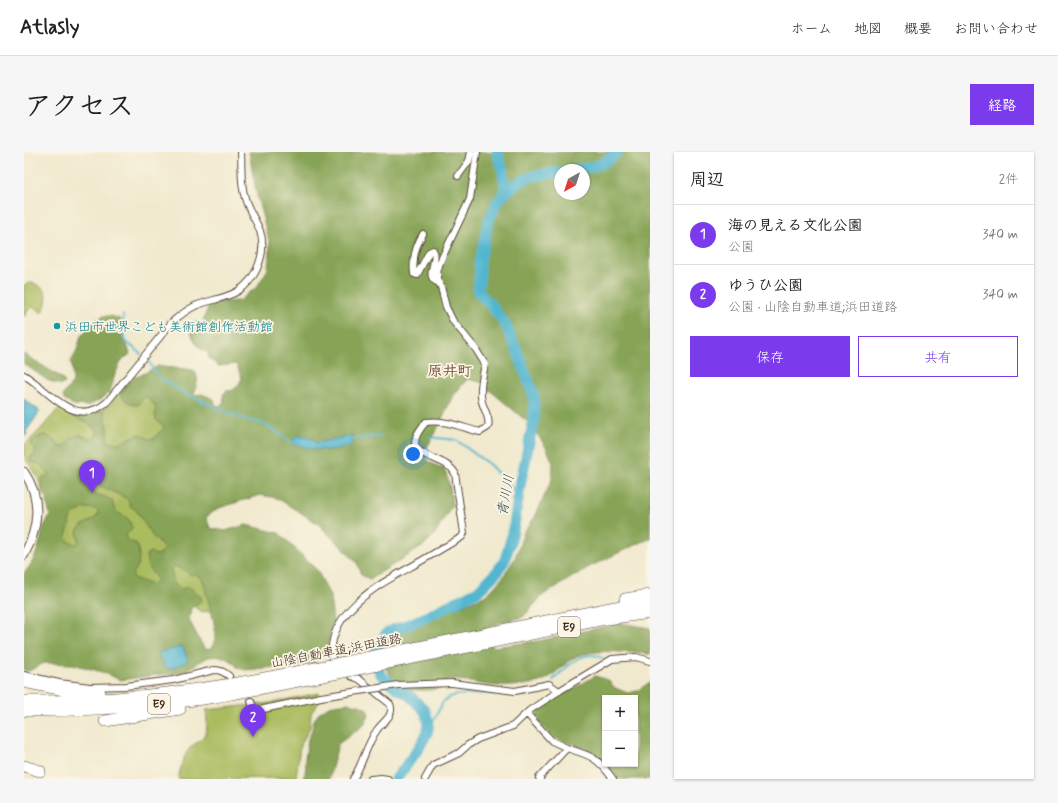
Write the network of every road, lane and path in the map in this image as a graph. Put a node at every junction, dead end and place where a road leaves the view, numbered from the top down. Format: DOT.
graph roads {
  1 [pos="242,152"];
  2 [pos="471,152"];
  3 [pos="477,152"];
  4 [pos="458,176"];
  5 [pos="423,234"];
  6 [pos="439,283"];
  7 [pos="24,375"];
  8 [pos="24,472"];
  9 [pos="24,555"];
  10 [pos="650,595"];
  11 [pos="650,603"];
  12 [pos="650,613"];
  13 [pos="528,624"];
  14 [pos="488,638"];
  15 [pos="650,661"];
  16 [pos="24,675"];
  17 [pos="229,676"];
  18 [pos="290,679"];
  19 [pos="24,682"];
  20 [pos="559,690"];
  21 [pos="135,697"];
  22 [pos="24,701"];
  23 [pos="251,701"];
  24 [pos="24,710"];
  25 [pos="527,714"];
  26 [pos="105,721"];
  27 [pos="567,748"];
  28 [pos="24,766"];
  29 [pos="40,771"];
  30 [pos="353,779"];
  31 [pos="371,779"];
  32 [pos="388,779"];
  33 [pos="425,779"];
  34 [pos="540,779"];
  35 [pos="613,779"];
  1 -- 7 [label="street"];
  2 -- 4 [label="street"];
  3 -- 6 [label="street"];
  5 -- 6 [label="street"];
  6 -- 30 [label="street"];
  8 -- 9 [label="street"];
  10 -- 13 [label="highway"];
  11 -- 13 [label="highway, 山陰自動車道;浜田道路 / E9"];
  12 -- 14 [label="highway, 山陰自動車道;浜田道路 / E9"];
  13 -- 14 [label="highway, 山陰自動車道;浜田道路 / E9"];
  14 -- 18 [label="highway, 山陰自動車道;浜田道路 / E9, bridge"];
  15 -- 20 [label="street"];
  16 -- 17 [label="street"];
  18 -- 21 [label="highway, 山陰自動車道;浜田道路 / E9"];
  18 -- 24 [label="highway, 山陰自動車道;浜田道路 / E9"];
  18 -- 26 [label="highway"];
  19 -- 21 [label="highway"];
  20 -- 23 [label="street, bridge"];
  20 -- 25 [label="street"];
  21 -- 22 [label="highway, 山陰自動車道;浜田道路 / E9"];
  25 -- 27 [label="street"];
  25 -- 33 [label="street"];
  27 -- 34 [label="street"];
  27 -- 35 [label="street"];
  28 -- 29 [label="highway"];
  31 -- 32 [label="street"];
}
